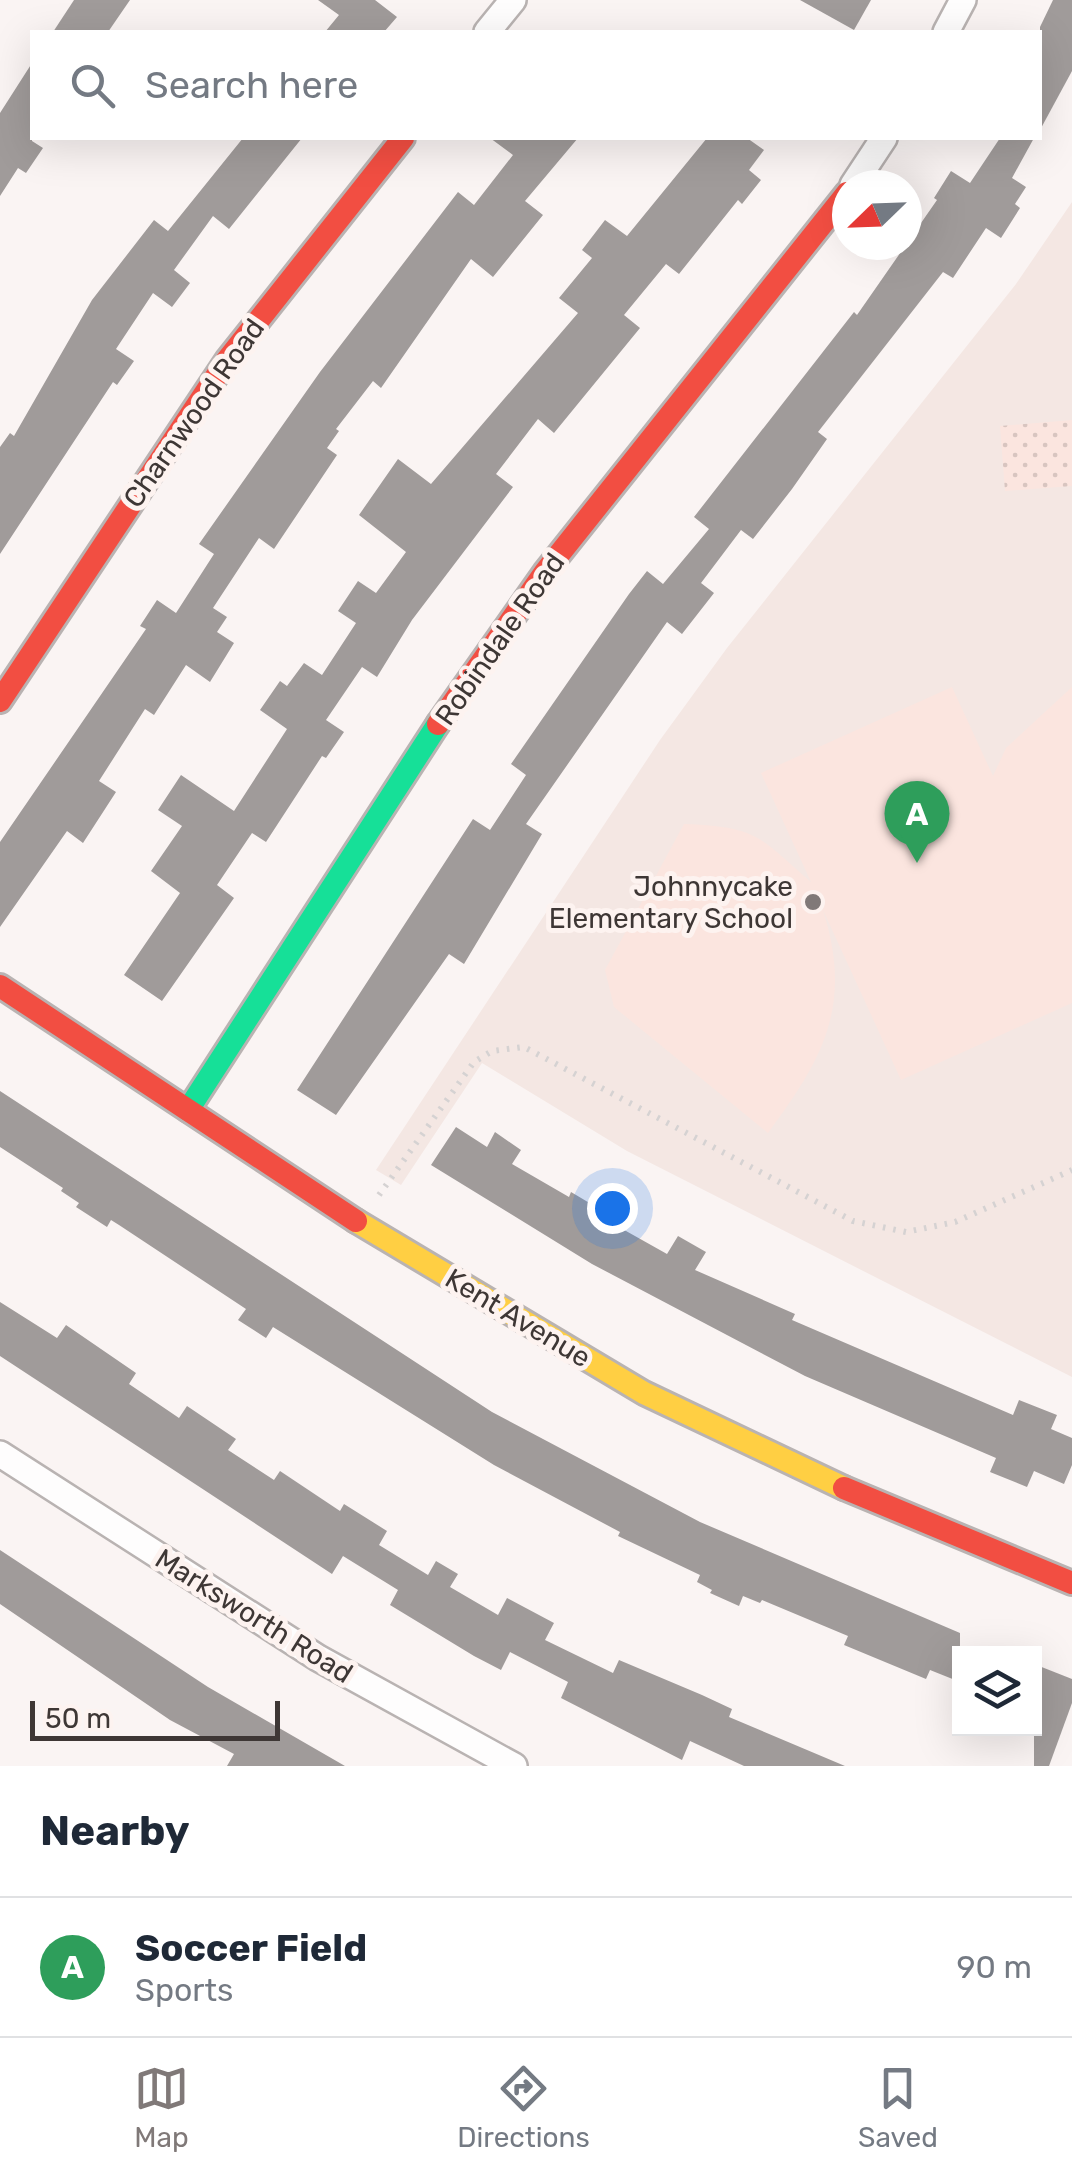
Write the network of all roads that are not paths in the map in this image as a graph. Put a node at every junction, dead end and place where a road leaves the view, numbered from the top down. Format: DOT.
graph roads {
  1 [pos="514,0"];
  2 [pos="963,0"];
  3 [pos="489,30"];
  4 [pos="947,30"];
  5 [pos="401,140"];
  6 [pos="883,140"];
  7 [pos="863,170"];
  8 [pos="832,214"];
  9 [pos="0,701"];
  10 [pos="0,986"];
  11 [pos="188,1110"];
  12 [pos="0,1454"];
  13 [pos="1072,1583"];
  14 [pos="514,1766"];
  1 -- 3 [label="street"];
  2 -- 4 [label="street"];
  5 -- 9 [label="street, Charnwood Road"];
  6 -- 7 [label="street"];
  8 -- 11 [label="street, Robindale Road"];
  10 -- 11 [label="street, Kent Avenue"];
  11 -- 13 [label="street, Kent Avenue"];
  12 -- 14 [label="street, Marksworth Road"];
}
